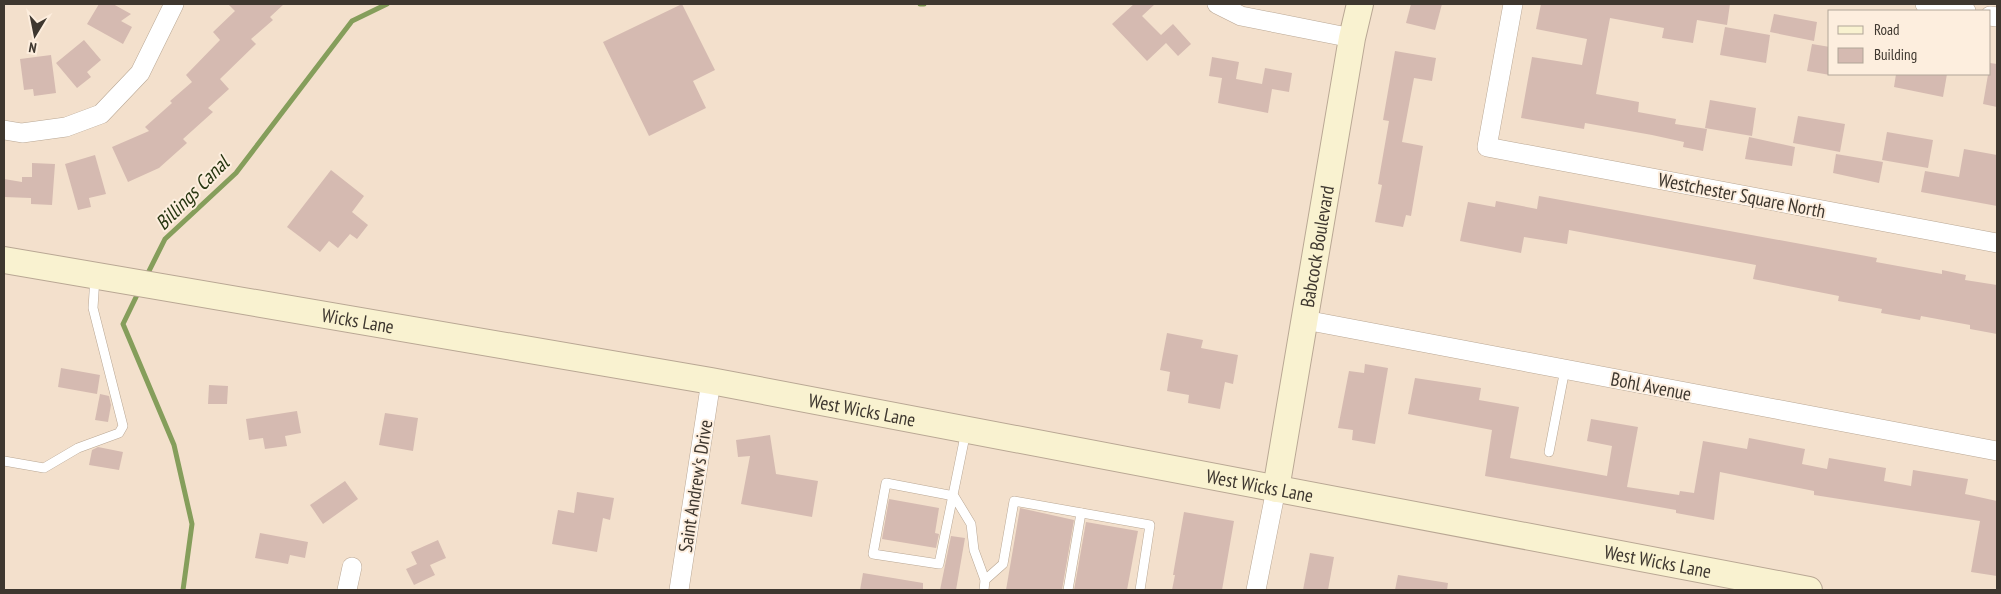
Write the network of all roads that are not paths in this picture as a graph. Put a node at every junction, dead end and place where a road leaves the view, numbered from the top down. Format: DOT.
graph roads {
  1 [pos="174,4"];
  2 [pos="1217,4"];
  3 [pos="1360,4"];
  4 [pos="1513,4"];
  5 [pos="1925,4"];
  6 [pos="1960,10"];
  7 [pos="1352,38"];
  8 [pos="4,130"];
  9 [pos="1997,243"];
  10 [pos="4,260"];
  11 [pos="96,276"];
  12 [pos="1305,320"];
  13 [pos="1565,369"];
  14 [pos="711,381"];
  15 [pos="966,430"];
  16 [pos="1997,451"];
  17 [pos="1549,452"];
  18 [pos="4,461"];
  19 [pos="1276,489"];
  20 [pos="954,496"];
  21 [pos="1081,513"];
  22 [pos="352,567"];
  23 [pos="985,580"];
  24 [pos="347,590"];
  25 [pos="679,590"];
  26 [pos="984,590"];
  27 [pos="1068,590"];
  28 [pos="1140,590"];
  29 [pos="1256,590"];
  30 [pos="1809,590"];
  1 -- 8 [label="street"];
  2 -- 7 [label="street"];
  3 -- 7 [label="main road, Babcock Boulevard"];
  4 -- 9 [label="street, Westchester Square North"];
  5 -- 6 [label="street"];
  7 -- 12 [label="main road, Babcock Boulevard"];
  10 -- 11 [label="main road, Wicks Lane"];
  11 -- 14 [label="main road, Wicks Lane"];
  11 -- 18 [label="lane"];
  12 -- 13 [label="street, Bohl Avenue"];
  12 -- 19 [label="main road, Babcock Boulevard"];
  13 -- 16 [label="street, Bohl Avenue"];
  13 -- 17 [label="lane"];
  14 -- 15 [label="main road, West Wicks Lane"];
  14 -- 25 [label="street, Saint Andrew's Drive"];
  15 -- 19 [label="main road, West Wicks Lane"];
  15 -- 20 [label="lane"];
  19 -- 29 [label="street"];
  19 -- 30 [label="main road, West Wicks Lane"];
  20 -- 20 [label="lane"];
  20 -- 23 [label="lane"];
  21 -- 23 [label="lane"];
  21 -- 27 [label="lane"];
  21 -- 28 [label="lane"];
  22 -- 24 [label="street"];
  23 -- 26 [label="lane"];
}
